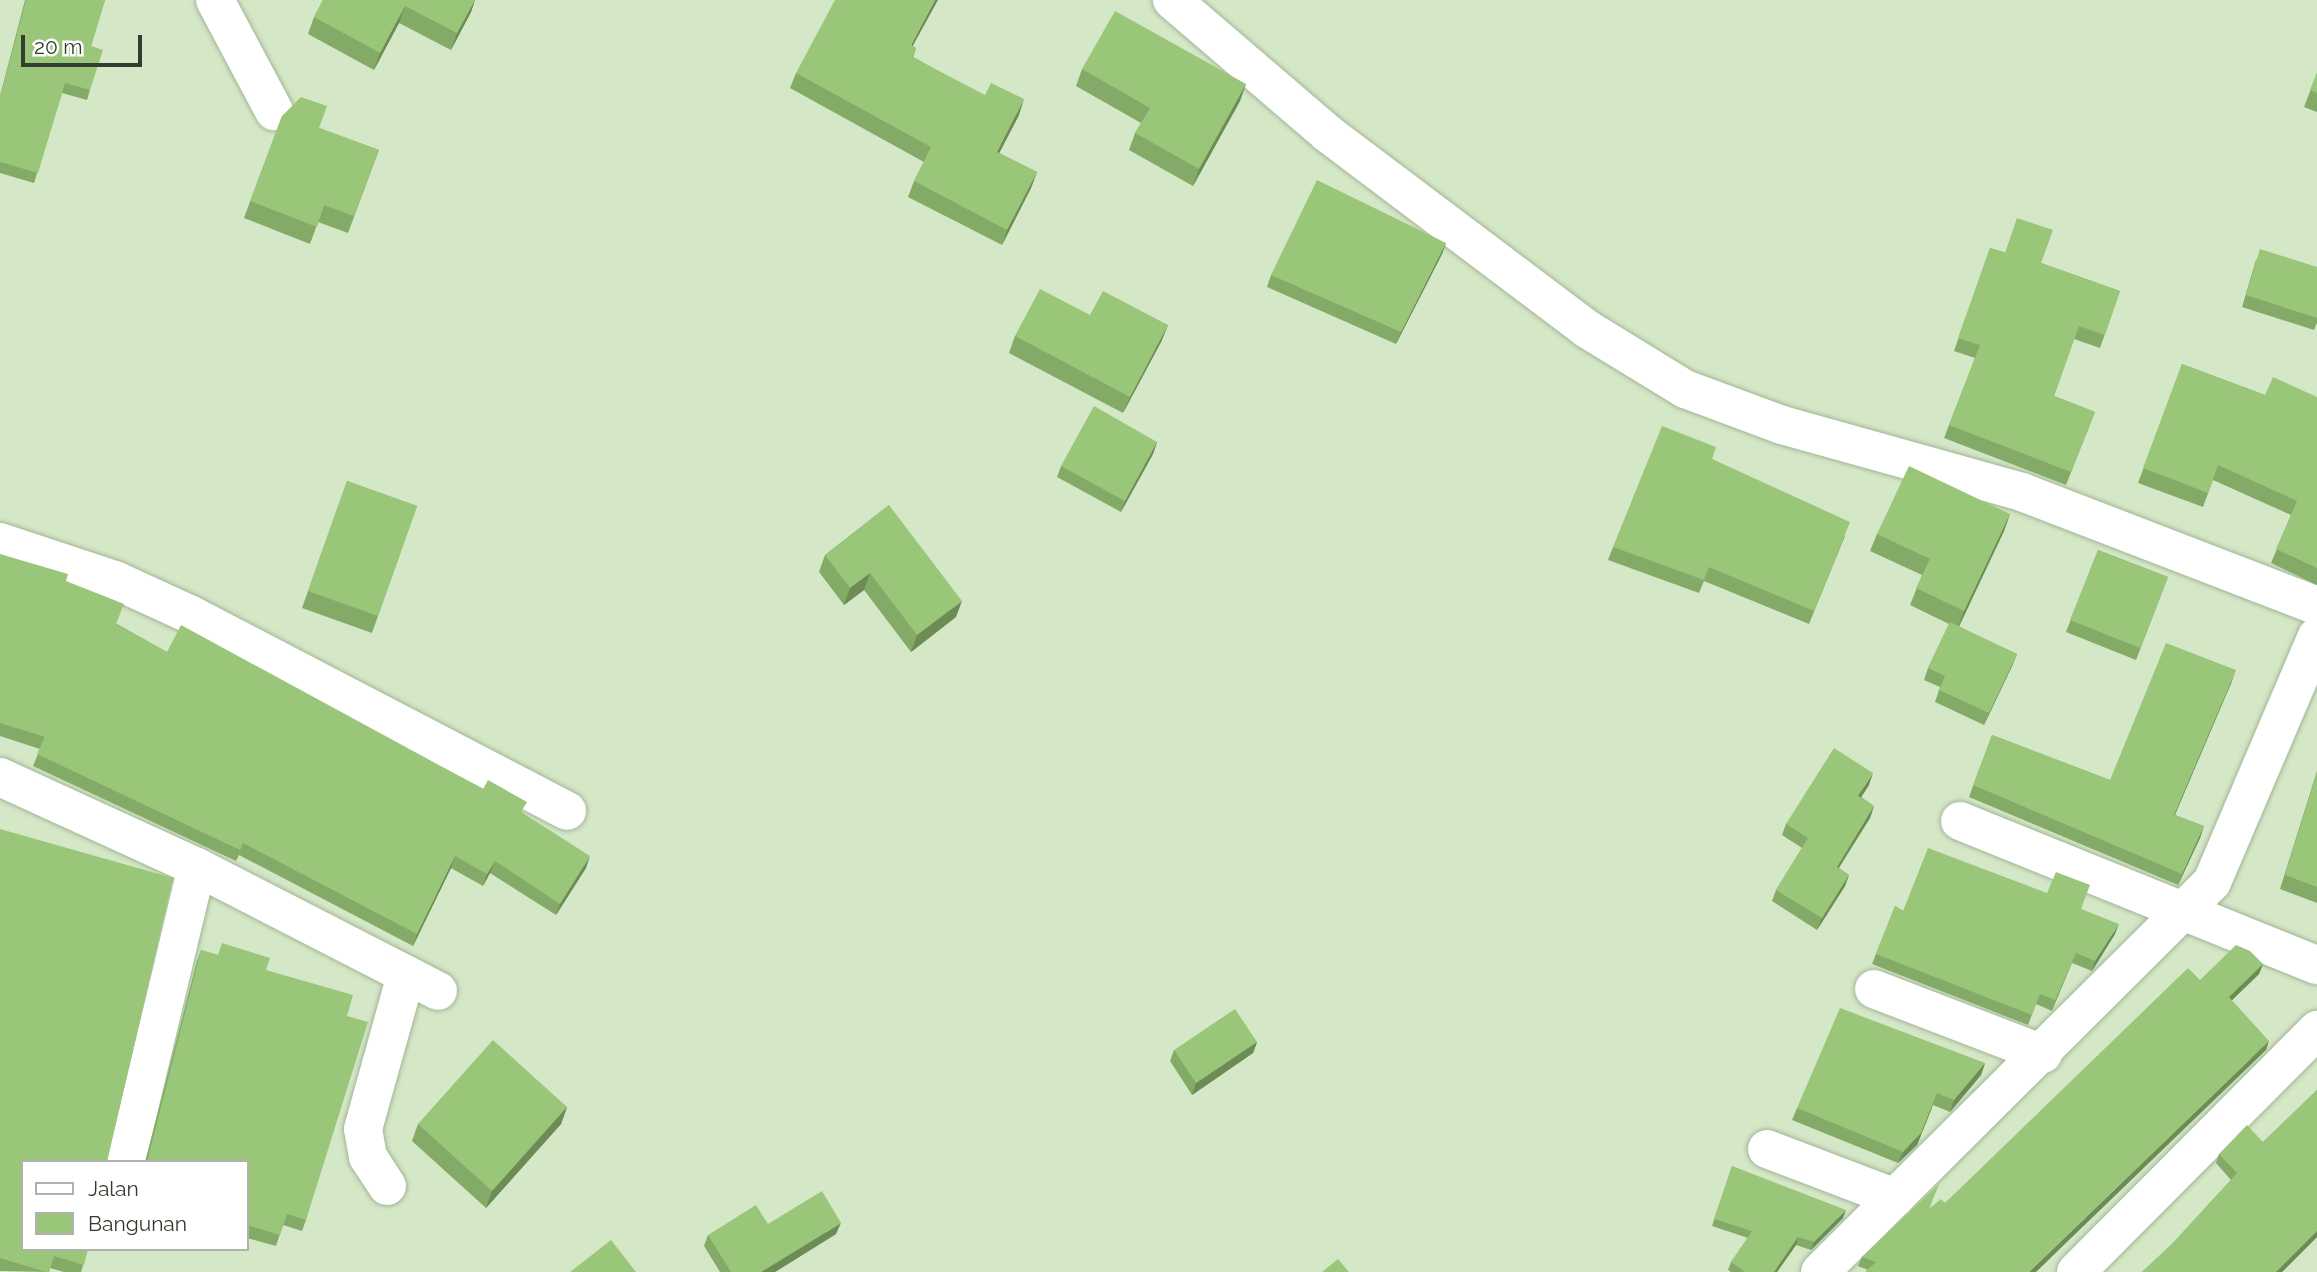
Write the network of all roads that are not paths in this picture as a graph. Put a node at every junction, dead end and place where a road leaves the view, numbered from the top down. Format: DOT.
graph roads {
  1 [pos="215,0"];
  2 [pos="1172,0"];
  3 [pos="274,111"];
  4 [pos="0,542"];
  5 [pos="2317,606"];
  6 [pos="2317,636"];
  7 [pos="0,778"];
  8 [pos="568,811"];
  9 [pos="1960,821"];
  10 [pos="197,867"];
  11 [pos="2186,913"];
  12 [pos="2317,965"];
  13 [pos="1874,989"];
  14 [pos="2317,1030"];
  15 [pos="2043,1054"];
  16 [pos="1766,1149"];
  17 [pos="126,1160"];
  18 [pos="387,1186"];
  19 [pos="1895,1198"];
  20 [pos="1820,1272"];
  21 [pos="2076,1272"];
  1 -- 3 [label="street"];
  2 -- 5 [label="street"];
  4 -- 8 [label="street"];
  6 -- 11 [label="street"];
  7 -- 10 [label="street"];
  9 -- 11 [label="street"];
  10 -- 17 [label="street"];
  10 -- 18 [label="street"];
  11 -- 12 [label="street"];
  11 -- 15 [label="street"];
  13 -- 15 [label="street"];
  14 -- 21 [label="street"];
  15 -- 19 [label="street"];
  16 -- 19 [label="street"];
  19 -- 20 [label="street"];
}
